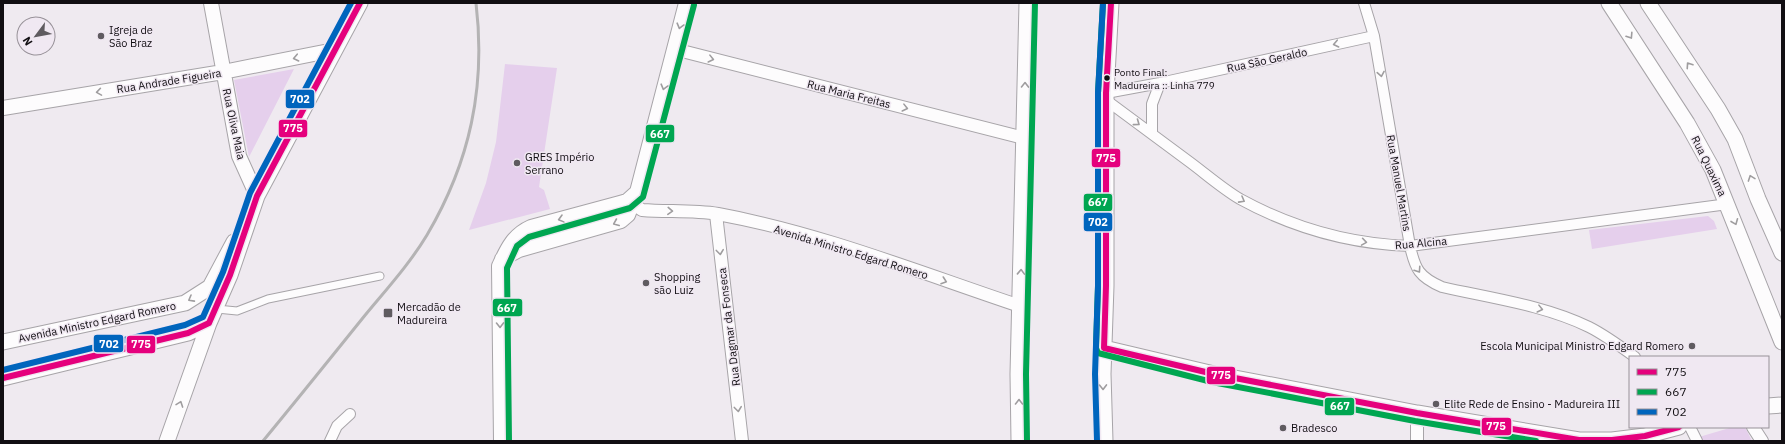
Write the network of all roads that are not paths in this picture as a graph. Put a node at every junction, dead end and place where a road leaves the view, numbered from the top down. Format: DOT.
graph roads {
  1 [pos="211,3"];
  2 [pos="360,3"];
  3 [pos="686,3"];
  4 [pos="1027,3"];
  5 [pos="1111,3"];
  6 [pos="1364,3"];
  7 [pos="1609,3"];
  8 [pos="1648,3"];
  9 [pos="1374,36"];
  10 [pos="674,49"];
  11 [pos="334,50"];
  12 [pos="223,72"];
  13 [pos="1160,83"];
  14 [pos="1106,96"];
  15 [pos="3,108"];
  16 [pos="1152,134"];
  17 [pos="1024,138"];
  18 [pos="256,196"];
  19 [pos="635,198"];
  20 [pos="1728,204"];
  21 [pos="716,214"];
  22 [pos="246,225"];
  23 [pos="1410,246"];
  24 [pos="1782,253"];
  25 [pos="502,259"];
  26 [pos="380,276"];
  27 [pos="1020,306"];
  28 [pos="217,309"];
  29 [pos="209,323"];
  30 [pos="3,342"];
  31 [pos="1782,342"];
  32 [pos="1104,348"];
  33 [pos="1634,356"];
  34 [pos="3,378"];
  35 [pos="1782,405"];
  36 [pos="1769,406"];
  37 [pos="1417,413"];
  38 [pos="350,414"];
  39 [pos="1675,428"];
  40 [pos="1690,428"];
  41 [pos="1754,428"];
  42 [pos="167,441"];
  43 [pos="330,441"];
  44 [pos="501,441"];
  45 [pos="742,441"];
  46 [pos="1019,441"];
  47 [pos="1105,441"];
  48 [pos="1417,441"];
  49 [pos="1579,441"];
  50 [pos="1697,441"];
  51 [pos="1762,441"];
  1 -- 12 [label="main road, Rua Oliva Maia"];
  2 -- 11 [label="main road"];
  3 -- 10 [label="main road, one-way"];
  17 -- 4 [label="main road, one-way"];
  5 -- 14 [label="main road"];
  6 -- 9 [label="street, Rua Manuel Martins"];
  7 -- 20 [label="main road, Rua Quaxima, one-way"];
  24 -- 8 [label="main road, one-way"];
  9 -- 13 [label="street, Rua São Geraldo, one-way"];
  9 -- 23 [label="street, Rua Manuel Martins, one-way"];
  10 -- 17 [label="street, Rua Maria Freitas, one-way"];
  10 -- 19 [label="main road, one-way"];
  11 -- 12 [label="main road, Rua Andrade Figueira, one-way"];
  11 -- 18 [label="main road"];
  12 -- 15 [label="main road, Rua Andrade Figueira, one-way"];
  12 -- 18 [label="main road, Rua Oliva Maia"];
  13 -- 14 [label="street, Rua São Geraldo"];
  13 -- 16 [label="street"];
  14 -- 16 [label="street, Rua Alcina, one-way"];
  14 -- 32 [label="main road"];
  16 -- 23 [label="street, Rua Alcina, one-way"];
  27 -- 17 [label="main road, one-way"];
  18 -- 22 [label="main road"];
  19 -- 21 [label="street, Avenida Ministro Edgard Romero, one-way"];
  19 -- 25 [label="main road, one-way"];
  19 -- 25 [label="main road, one-way"];
  20 -- 23 [label="street, Rua Alcina"];
  20 -- 31 [label="main road, Rua Quaxima, one-way"];
  21 -- 27 [label="street, Avenida Ministro Edgard Romero, one-way"];
  21 -- 45 [label="street, Rua Dagmar da Fonseca, one-way"];
  22 -- 28 [label="main road"];
  22 -- 30 [label="main road, Avenida Ministro Edgard Romero, one-way"];
  23 -- 33 [label="street, Rua Manuel Martins, one-way"];
  25 -- 44 [label="main road, one-way"];
  26 -- 28 [label="street"];
  46 -- 27 [label="main road, one-way"];
  28 -- 29 [label="main road"];
  29 -- 34 [label="main road"];
  42 -- 29 [label="main road, one-way"];
  32 -- 37 [label="main road"];
  32 -- 47 [label="main road, one-way"];
  35 -- 36 [label="main road"];
  37 -- 48 [label="street"];
  37 -- 49 [label="main road"];
  38 -- 43 [label="street"];
  39 -- 49 [label="main road"];
  40 -- 50 [label="street"];
  41 -- 51 [label="street"];
}
